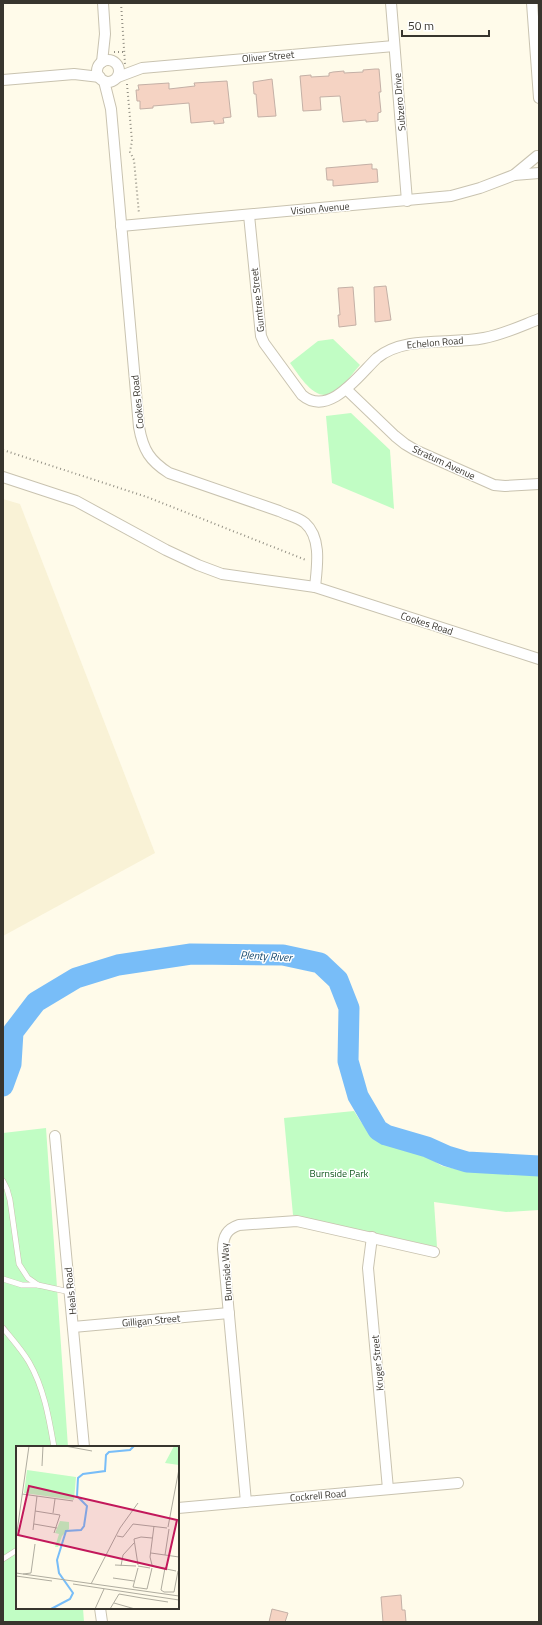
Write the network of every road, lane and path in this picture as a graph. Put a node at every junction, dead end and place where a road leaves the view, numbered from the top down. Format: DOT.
graph roads {
  1 [pos="102,3"];
  2 [pos="121,3"];
  3 [pos="391,3"];
  4 [pos="532,3"];
  5 [pos="536,14"];
  6 [pos="105,34"];
  7 [pos="394,46"];
  8 [pos="125,52"];
  9 [pos="101,64"];
  10 [pos="119,67"];
  11 [pos="74,74"];
  12 [pos="102,79"];
  13 [pos="3,80"];
  14 [pos="539,98"];
  15 [pos="111,109"];
  16 [pos="538,154"];
  17 [pos="539,168"];
  18 [pos="539,173"];
  19 [pos="514,175"];
  20 [pos="407,201"];
  21 [pos="249,215"];
  22 [pos="140,224"];
  23 [pos="121,226"];
  24 [pos="539,320"];
  25 [pos="346,389"];
  26 [pos="325,401"];
  27 [pos="3,450"];
  28 [pos="3,477"];
  29 [pos="539,484"];
  30 [pos="317,564"];
  31 [pos="315,587"];
  32 [pos="539,659"];
  33 [pos="55,1136"];
  34 [pos="3,1181"];
  35 [pos="372,1237"];
  36 [pos="434,1252"];
  37 [pos="3,1279"];
  38 [pos="38,1285"];
  39 [pos="70,1292"];
  40 [pos="229,1313"];
  41 [pos="73,1327"];
  42 [pos="3,1328"];
  43 [pos="54,1446"];
  44 [pos="84,1446"];
  45 [pos="458,1483"];
  46 [pos="388,1489"];
  47 [pos="246,1502"];
  48 [pos="179,1508"];
  49 [pos="16,1551"];
  50 [pos="3,1559"];
  51 [pos="100,1609"];
  52 [pos="102,1622"];
  1 -- 6 [label="street"];
  2 -- 8 [label="path"];
  3 -- 7 [label="street, Subzero Drive"];
  4 -- 5 [label="street"];
  5 -- 14 [label="street"];
  6 -- 9 [label="street"];
  6 -- 10 [label="street"];
  7 -- 10 [label="street, Oliver Street"];
  7 -- 20 [label="street, Subzero Drive"];
  8 -- 10 [label="path"];
  8 -- 10 [label="path"];
  9 -- 10 [label="street"];
  9 -- 11 [label="street"];
  9 -- 12 [label="street"];
  10 -- 12 [label="street"];
  10 -- 15 [label="street, Cookes Road"];
  10 -- 22 [label="path"];
  11 -- 12 [label="street"];
  11 -- 13 [label="street"];
  12 -- 15 [label="street, Cookes Road"];
  15 -- 23 [label="street, Cookes Road"];
  16 -- 17 [label="street"];
  16 -- 19 [label="street, Vision Avenue"];
  18 -- 19 [label="street, Vision Avenue"];
  19 -- 20 [label="street, Vision Avenue"];
  20 -- 21 [label="street, Vision Avenue"];
  21 -- 22 [label="street, Vision Avenue"];
  21 -- 26 [label="street, Gumtree Street"];
  22 -- 23 [label="street, Vision Avenue"];
  23 -- 30 [label="street, Cookes Road"];
  24 -- 25 [label="street, Echelon Road"];
  25 -- 26 [label="street, Echelon Road"];
  25 -- 29 [label="street, Stratum Avenue"];
  27 -- 30 [label="path"];
  28 -- 31 [label="street, Cookes Road"];
  30 -- 31 [label="street, Cookes Road"];
  31 -- 32 [label="street, Cookes Road"];
  33 -- 39 [label="street, Heals Road"];
  34 -- 38 [label="lane"];
  35 -- 36 [label="street, Burnside Way"];
  35 -- 40 [label="street, Burnside Way"];
  35 -- 46 [label="street, Kruger Street"];
  37 -- 38 [label="lane"];
  38 -- 39 [label="lane"];
  39 -- 41 [label="street, Heals Road"];
  40 -- 41 [label="street, Gilligan Street"];
  40 -- 47 [label="street, Burnside Way"];
  41 -- 44 [label="street, Heals Road"];
  42 -- 43 [label="lane"];
  45 -- 46 [label="street, Cockrell Road"];
  46 -- 47 [label="street, Cockrell Road"];
  47 -- 48 [label="street, Cockrell Road"];
  49 -- 50 [label="lane"];
  51 -- 52 [label="street"];
}
